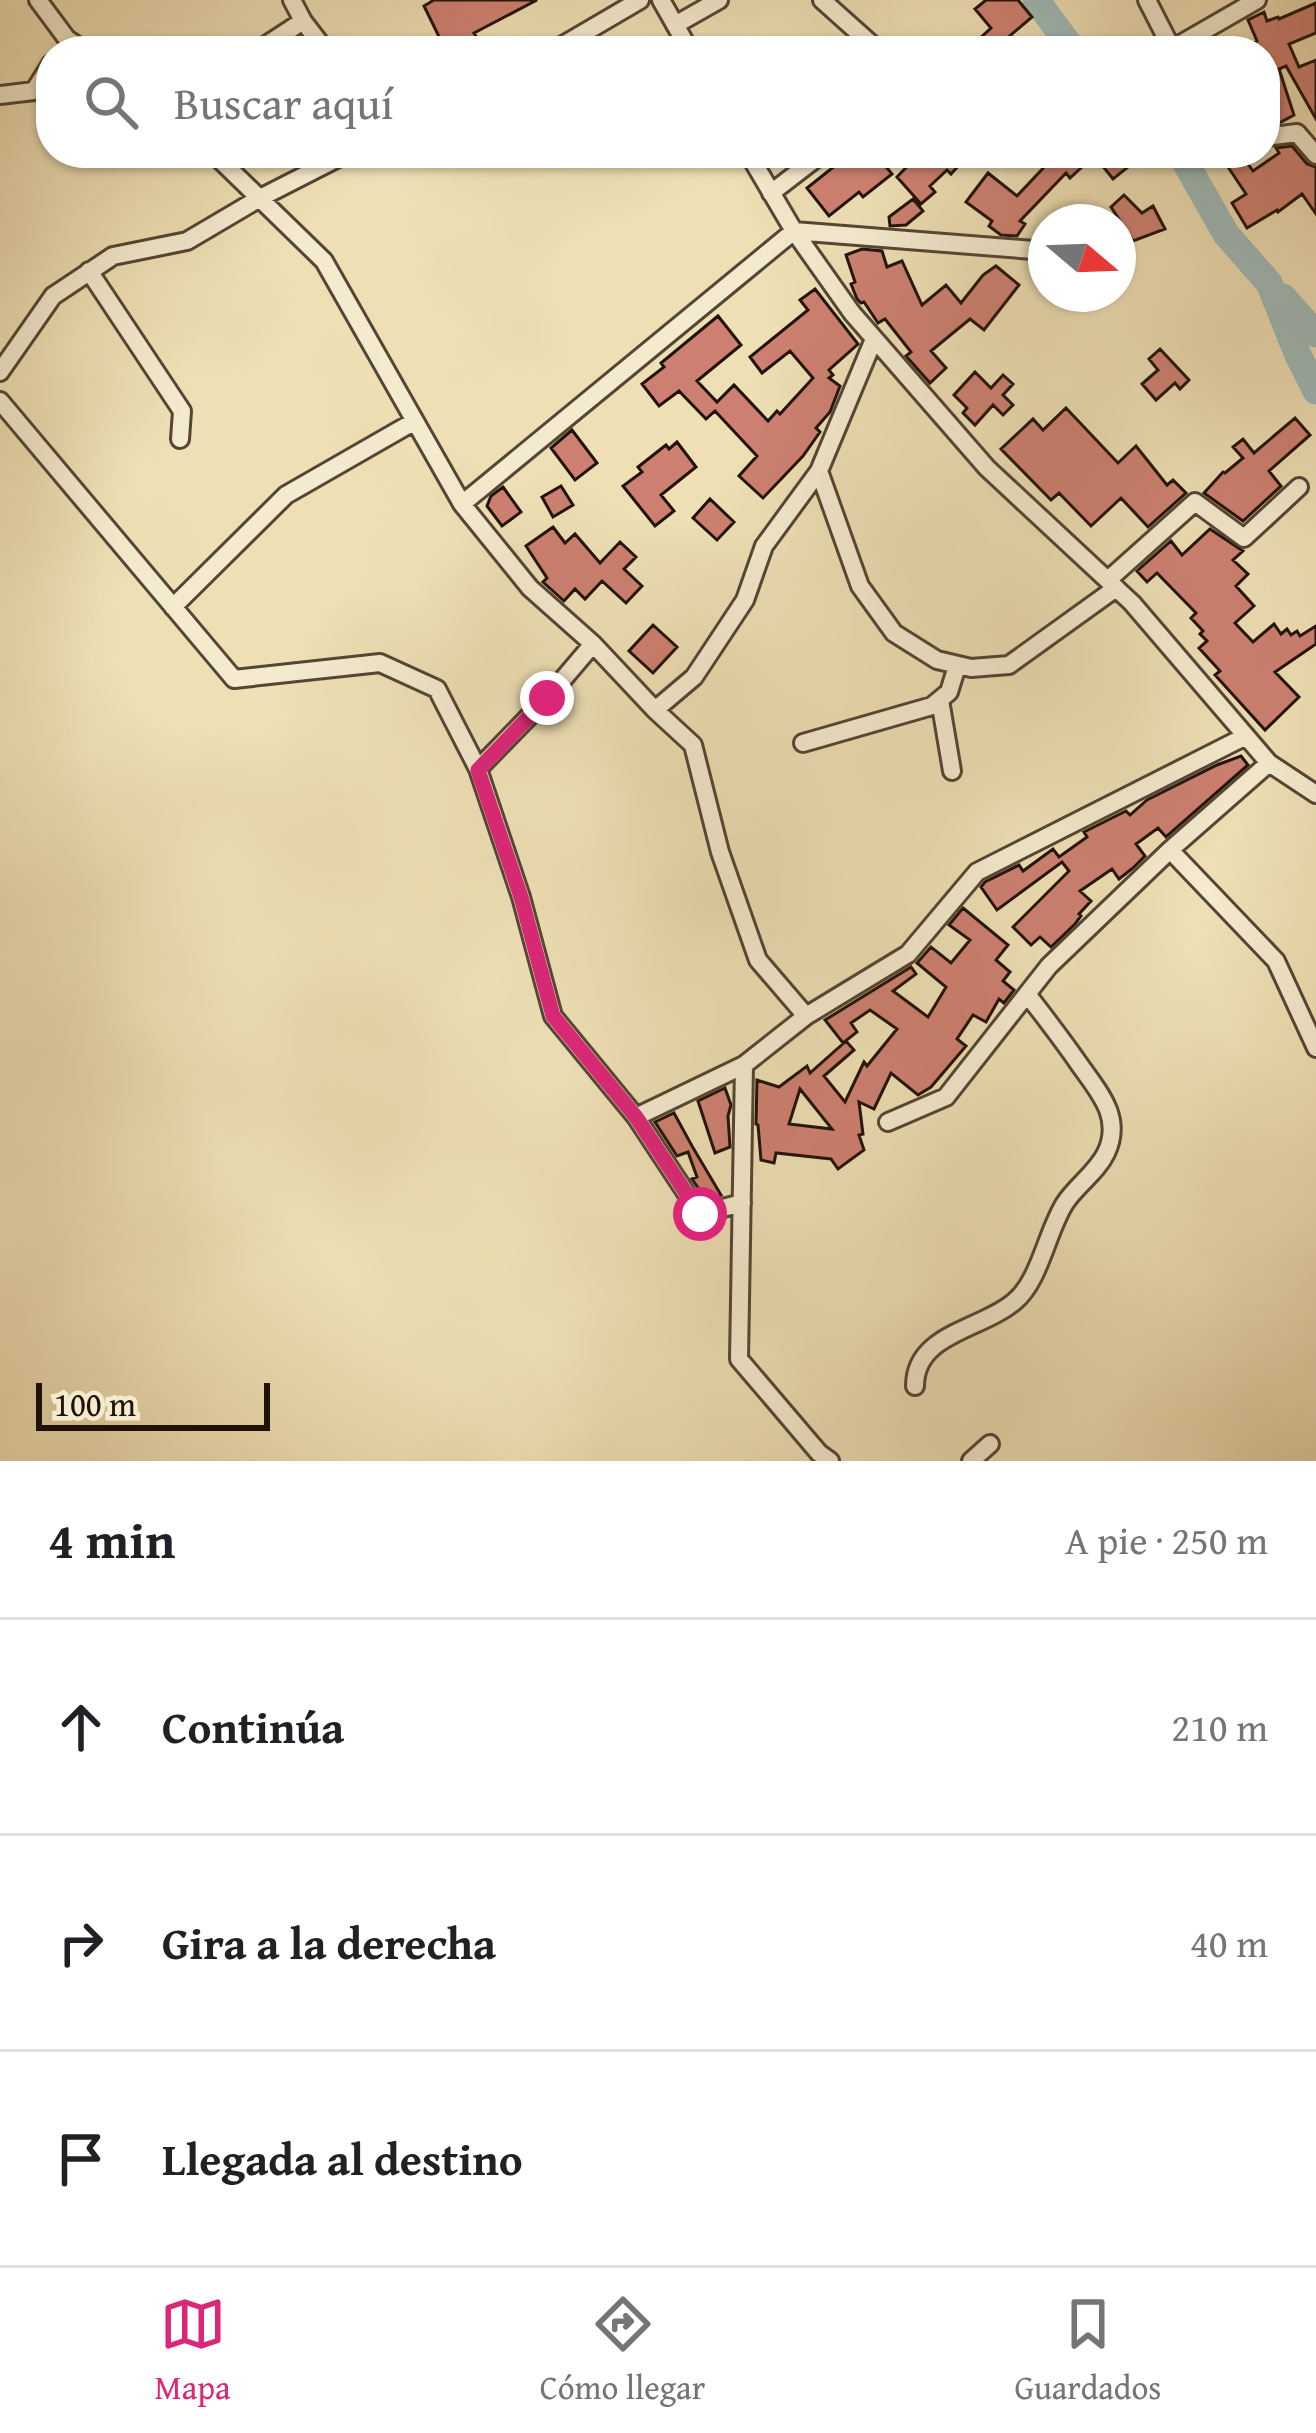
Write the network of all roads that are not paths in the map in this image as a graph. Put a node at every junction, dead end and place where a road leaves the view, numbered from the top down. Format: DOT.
graph roads {
  1 [pos="38,0"];
  2 [pos="292,0"];
  3 [pos="640,0"];
  4 [pos="662,0"];
  5 [pos="719,0"];
  6 [pos="822,0"];
  7 [pos="1147,0"];
  8 [pos="1257,0"];
  9 [pos="303,21"];
  10 [pos="675,25"];
  11 [pos="58,36"];
  12 [pos="280,36"];
  13 [pos="314,36"];
  14 [pos="579,36"];
  15 [pos="681,36"];
  16 [pos="862,36"];
  17 [pos="1165,36"];
  18 [pos="1196,36"];
  19 [pos="36,89"];
  20 [pos="0,94"];
  21 [pos="1280,135"];
  22 [pos="1316,155"];
  23 [pos="229,168"];
  24 [pos="319,168"];
  25 [pos="757,168"];
  26 [pos="804,168"];
  27 [pos="771,193"];
  28 [pos="260,198"];
  29 [pos="794,230"];
  30 [pos="1028,250"];
  31 [pos="89,272"];
  32 [pos="874,339"];
  33 [pos="0,372"];
  34 [pos="0,401"];
  35 [pos="415,421"];
  36 [pos="180,440"];
  37 [pos="820,471"];
  38 [pos="1299,487"];
  39 [pos="462,504"];
  40 [pos="1112,584"];
  41 [pos="173,608"];
  42 [pos="593,644"];
  43 [pos="957,666"];
  44 [pos="940,700"];
  45 [pos="655,710"];
  46 [pos="1246,736"];
  47 [pos="803,743"];
  48 [pos="1269,764"];
  49 [pos="478,770"];
  50 [pos="952,771"];
  51 [pos="1316,794"];
  52 [pos="1170,850"];
  53 [pos="1027,994"];
  54 [pos="806,1016"];
  55 [pos="1316,1048"];
  56 [pos="744,1065"];
  57 [pos="636,1117"];
  58 [pos="888,1122"];
  59 [pos="742,1203"];
  60 [pos="915,1386"];
  61 [pos="990,1444"];
  62 [pos="830,1461"];
  63 [pos="971,1461"];
  1 -- 11 [label="street"];
  2 -- 9 [label="street"];
  3 -- 14 [label="street"];
  4 -- 10 [label="street"];
  5 -- 10 [label="street"];
  6 -- 16 [label="street"];
  7 -- 17 [label="street"];
  8 -- 18 [label="street"];
  9 -- 12 [label="street"];
  9 -- 13 [label="street"];
  10 -- 15 [label="street"];
  19 -- 20 [label="street"];
  21 -- 22 [label="street"];
  23 -- 28 [label="street"];
  24 -- 28 [label="street"];
  25 -- 27 [label="street"];
  26 -- 27 [label="street"];
  27 -- 29 [label="street"];
  28 -- 31 [label="street"];
  28 -- 35 [label="street"];
  29 -- 30 [label="street"];
  29 -- 32 [label="street"];
  29 -- 39 [label="street"];
  31 -- 33 [label="street"];
  31 -- 36 [label="street"];
  32 -- 37 [label="street"];
  32 -- 40 [label="street"];
  34 -- 41 [label="street"];
  35 -- 39 [label="street"];
  35 -- 41 [label="street"];
  37 -- 43 [label="street"];
  37 -- 45 [label="street"];
  38 -- 40 [label="street"];
  39 -- 42 [label="street"];
  40 -- 43 [label="street"];
  40 -- 46 [label="street"];
  41 -- 49 [label="street"];
  42 -- 45 [label="street"];
  42 -- 49 [label="street"];
  43 -- 44 [label="street"];
  44 -- 47 [label="street"];
  44 -- 50 [label="street"];
  45 -- 54 [label="street"];
  46 -- 48 [label="street"];
  46 -- 54 [label="street"];
  48 -- 51 [label="street"];
  48 -- 52 [label="street"];
  49 -- 57 [label="street"];
  52 -- 53 [label="street"];
  52 -- 55 [label="street"];
  53 -- 58 [label="street"];
  53 -- 60 [label="street"];
  54 -- 56 [label="street"];
  56 -- 57 [label="street"];
  56 -- 59 [label="street"];
  57 -- 59 [label="street"];
  59 -- 62 [label="street"];
  61 -- 63 [label="street"];
}
